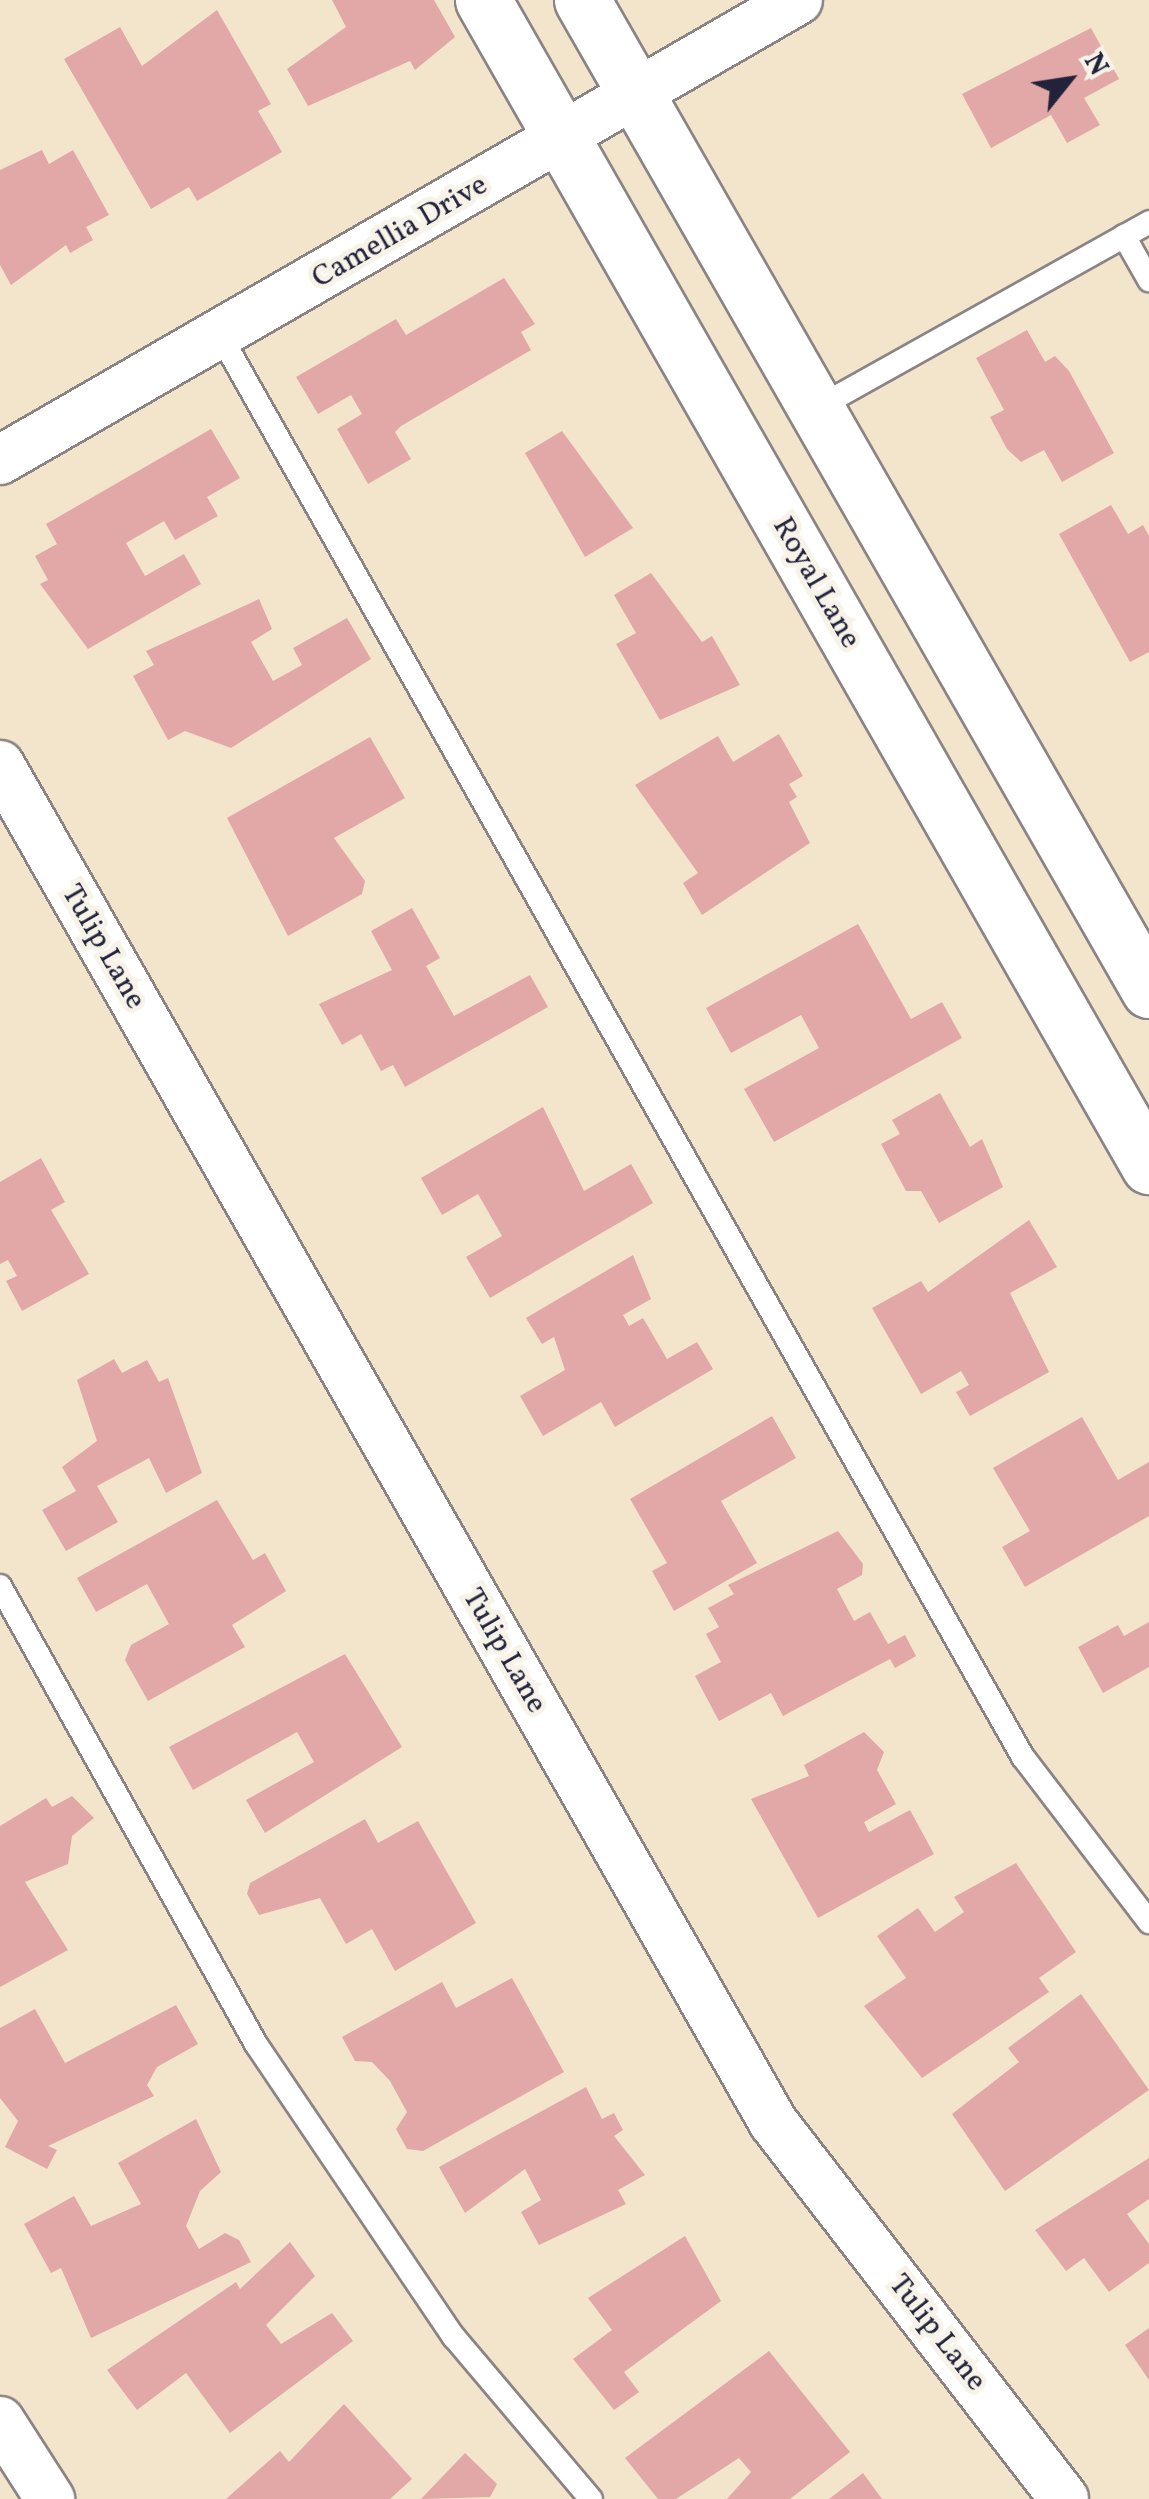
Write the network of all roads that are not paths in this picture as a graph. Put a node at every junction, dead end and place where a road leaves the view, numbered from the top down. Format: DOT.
graph roads {
  1 [pos="484,0"];
  2 [pos="582,0"];
  3 [pos="798,0"];
  4 [pos="635,94"];
  5 [pos="562,138"];
  6 [pos="1149,222"];
  7 [pos="1124,236"];
  8 [pos="1149,280"];
  9 [pos="220,335"];
  10 [pos="815,409"];
  11 [pos="0,460"];
  12 [pos="0,765"];
  13 [pos="1149,990"];
  14 [pos="1149,1166"];
  15 [pos="0,1586"];
  16 [pos="1149,1922"];
  17 [pos="0,2420"];
  18 [pos="50,2499"];
  19 [pos="591,2499"];
  20 [pos="1064,2499"];
  1 -- 5 [label="main road, Royal Lane"];
  2 -- 4 [label="main road"];
  3 -- 4 [label="street, Camellia Drive"];
  4 -- 5 [label="street, Camellia Drive"];
  4 -- 10 [label="main road"];
  5 -- 9 [label="street, Camellia Drive"];
  5 -- 14 [label="main road, Royal Lane"];
  6 -- 7 [label="lane"];
  7 -- 8 [label="lane"];
  7 -- 10 [label="lane"];
  9 -- 11 [label="street, Camellia Drive"];
  9 -- 16 [label="lane"];
  10 -- 13 [label="main road"];
  12 -- 20 [label="street, Tulip Lane"];
  15 -- 19 [label="lane"];
  17 -- 18 [label="street"];
}
